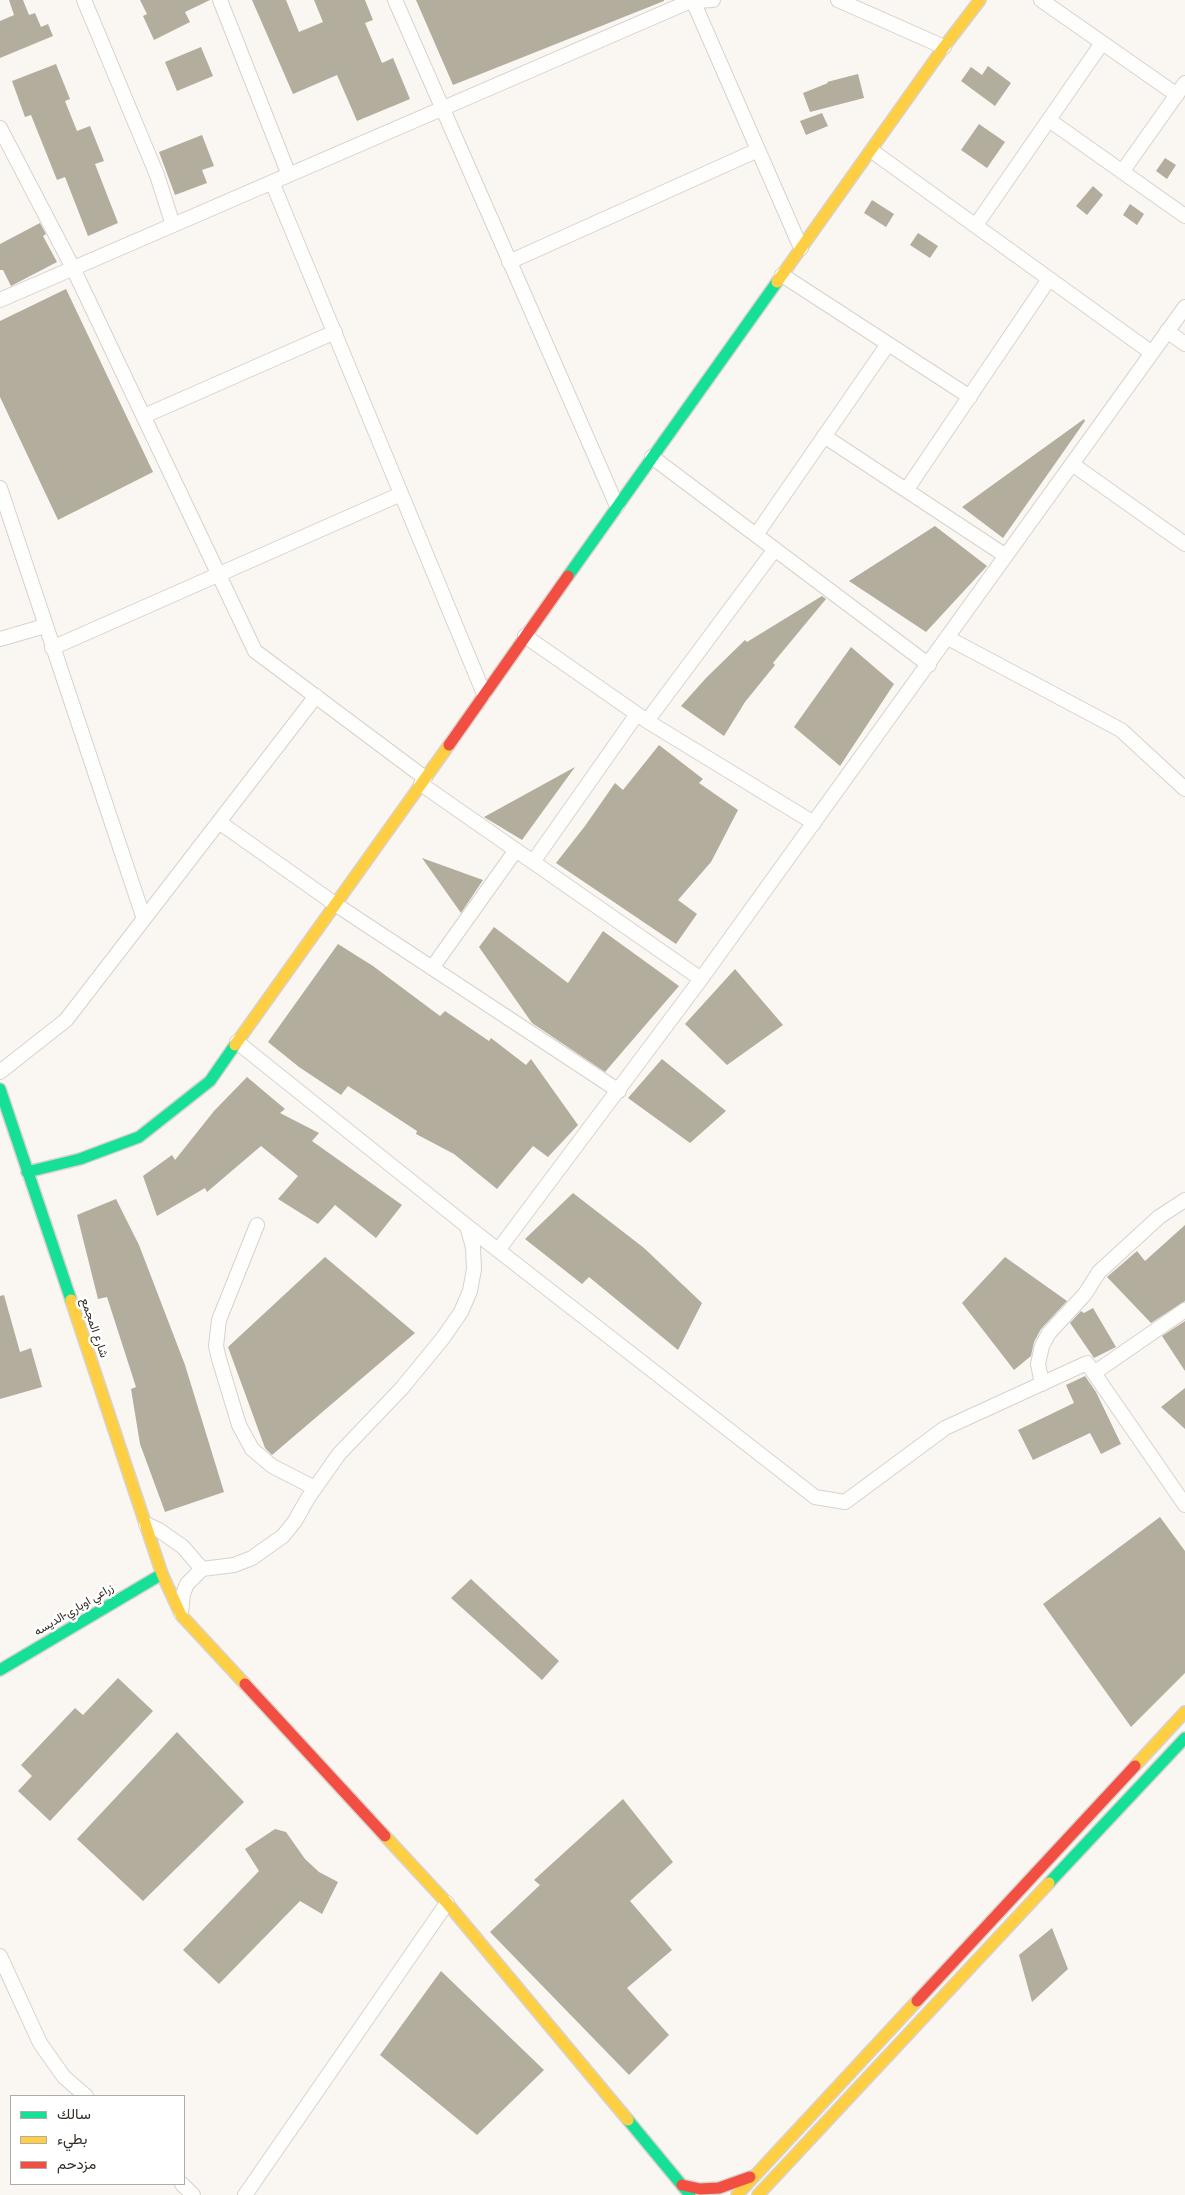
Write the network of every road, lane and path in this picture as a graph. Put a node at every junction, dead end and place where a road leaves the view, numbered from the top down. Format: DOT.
graph roads {
  1 [pos="84,0"];
  2 [pos="220,0"];
  3 [pos="395,0"];
  4 [pos="713,0"];
  5 [pos="838,0"];
  6 [pos="980,0"];
  7 [pos="1041,0"];
  8 [pos="693,1"];
  9 [pos="1102,43"];
  10 [pos="944,47"];
  11 [pos="1185,82"];
  12 [pos="1177,94"];
  13 [pos="442,109"];
  14 [pos="1049,120"];
  15 [pos="0,128"];
  16 [pos="758,150"];
  17 [pos="872,151"];
  18 [pos="1122,172"];
  19 [pos="289,175"];
  20 [pos="272,182"];
  21 [pos="1185,216"];
  22 [pos="173,225"];
  23 [pos="976,225"];
  24 [pos="801,248"];
  25 [pos="509,262"];
  26 [pos="74,268"];
  27 [pos="782,275"];
  28 [pos="1049,279"];
  29 [pos="0,300"];
  30 [pos="1185,307"];
  31 [pos="1168,331"];
  32 [pos="334,332"];
  33 [pos="888,344"];
  34 [pos="1185,344"];
  35 [pos="1152,353"];
  36 [pos="970,397"];
  37 [pos="144,416"];
  38 [pos="824,436"];
  39 [pos="652,457"];
  40 [pos="1072,464"];
  41 [pos="0,488"];
  42 [pos="907,489"];
  43 [pos="401,494"];
  44 [pos="618,506"];
  45 [pos="756,535"];
  46 [pos="1185,544"];
  47 [pos="775,549"];
  48 [pos="1006,556"];
  49 [pos="219,574"];
  50 [pos="45,626"];
  51 [pos="525,636"];
  52 [pos="948,638"];
  53 [pos="0,639"];
  54 [pos="52,648"];
  55 [pos="928,665"];
  56 [pos="484,694"];
  57 [pos="316,696"];
  58 [pos="642,718"];
  59 [pos="423,781"];
  60 [pos="1185,789"];
  61 [pos="219,822"];
  62 [pos="814,823"];
  63 [pos="516,850"];
  64 [pos="533,862"];
  65 [pos="335,904"];
  66 [pos="144,919"];
  67 [pos="432,968"];
  68 [pos="701,979"];
  69 [pos="237,1042"];
  70 [pos="0,1072"];
  71 [pos="0,1090"];
  72 [pos="619,1091"];
  73 [pos="27,1172"];
  74 [pos="1185,1200"];
  75 [pos="257,1225"];
  76 [pos="467,1226"];
  77 [pos="499,1249"];
  78 [pos="1185,1310"];
  79 [pos="1094,1373"];
  80 [pos="1042,1384"];
  81 [pos="315,1488"];
  82 [pos="1185,1505"];
  83 [pos="146,1524"];
  84 [pos="202,1569"];
  85 [pos="162,1574"];
  86 [pos="182,1615"];
  87 [pos="0,1670"];
  88 [pos="1185,1712"];
  89 [pos="1185,1738"];
  90 [pos="447,1903"];
  91 [pos="0,1956"];
  92 [pos="85,2095"];
  93 [pos="754,2175"];
  94 [pos="183,2185"];
  95 [pos="682,2185"];
  96 [pos="193,2195"];
  97 [pos="246,2195"];
  98 [pos="690,2195"];
  99 [pos="737,2195"];
  100 [pos="758,2195"];
  1 -- 22 [label="street"];
  2 -- 19 [label="street"];
  3 -- 13 [label="street"];
  4 -- 8 [label="street"];
  5 -- 10 [label="street"];
  6 -- 10 [label="street"];
  7 -- 9 [label="street"];
  8 -- 13 [label="street"];
  8 -- 16 [label="street"];
  9 -- 12 [label="street"];
  9 -- 14 [label="street"];
  10 -- 17 [label="street"];
  11 -- 12 [label="street"];
  12 -- 18 [label="street"];
  13 -- 19 [label="street"];
  13 -- 25 [label="street"];
  14 -- 18 [label="street"];
  14 -- 23 [label="street"];
  15 -- 26 [label="street"];
  16 -- 24 [label="street"];
  16 -- 25 [label="street"];
  17 -- 23 [label="street"];
  17 -- 24 [label="street"];
  18 -- 21 [label="street"];
  19 -- 20 [label="street"];
  20 -- 22 [label="street"];
  20 -- 32 [label="street"];
  22 -- 26 [label="street"];
  23 -- 28 [label="street"];
  24 -- 27 [label="street"];
  25 -- 44 [label="street"];
  26 -- 29 [label="street"];
  26 -- 37 [label="street"];
  27 -- 33 [label="street"];
  27 -- 39 [label="street"];
  28 -- 35 [label="street"];
  28 -- 36 [label="street"];
  30 -- 31 [label="street"];
  31 -- 34 [label="street"];
  31 -- 35 [label="street"];
  32 -- 37 [label="street"];
  32 -- 43 [label="street"];
  33 -- 36 [label="street"];
  33 -- 38 [label="street"];
  35 -- 40 [label="street"];
  36 -- 42 [label="street"];
  37 -- 49 [label="street"];
  38 -- 42 [label="street"];
  38 -- 45 [label="street"];
  39 -- 44 [label="street"];
  39 -- 45 [label="street"];
  40 -- 46 [label="street"];
  40 -- 48 [label="street"];
  41 -- 50 [label="street"];
  42 -- 48 [label="street"];
  43 -- 49 [label="street"];
  43 -- 56 [label="street"];
  44 -- 51 [label="street"];
  45 -- 47 [label="street"];
  47 -- 55 [label="street"];
  47 -- 58 [label="street"];
  48 -- 52 [label="street"];
  49 -- 54 [label="street"];
  49 -- 57 [label="street"];
  50 -- 53 [label="street"];
  50 -- 54 [label="street"];
  51 -- 56 [label="street"];
  51 -- 58 [label="street"];
  52 -- 55 [label="street"];
  52 -- 60 [label="street"];
  54 -- 66 [label="street"];
  55 -- 62 [label="street"];
  56 -- 59 [label="street"];
  57 -- 59 [label="street"];
  57 -- 61 [label="street"];
  58 -- 62 [label="street"];
  58 -- 64 [label="street"];
  59 -- 63 [label="street"];
  59 -- 65 [label="street"];
  61 -- 65 [label="street"];
  61 -- 66 [label="street"];
  62 -- 68 [label="street"];
  63 -- 64 [label="street"];
  63 -- 67 [label="street"];
  64 -- 68 [label="street"];
  65 -- 67 [label="street"];
  65 -- 69 [label="street"];
  66 -- 70 [label="street"];
  67 -- 72 [label="street"];
  68 -- 72 [label="street"];
  69 -- 73 [label="street"];
  69 -- 76 [label="street"];
  71 -- 73 [label="street, شارع المجمع"];
  72 -- 77 [label="street"];
  73 -- 83 [label="street, شارع المجمع"];
  74 -- 80 [label="street"];
  75 -- 81 [label="street"];
  76 -- 77 [label="street"];
  76 -- 81 [label="street"];
  77 -- 80 [label="street"];
  78 -- 79 [label="street"];
  79 -- 80 [label="street"];
  79 -- 82 [label="street"];
  81 -- 84 [label="street"];
  83 -- 84 [label="street"];
  83 -- 85 [label="street, شارع المجمع"];
  84 -- 86 [label="street"];
  85 -- 86 [label="street, شارع المجمع"];
  85 -- 87 [label="street, زراعي اوباري-الديسه"];
  86 -- 90 [label="street, شارع المجمع"];
  88 -- 93 [label="street"];
  89 -- 100 [label="street"];
  90 -- 95 [label="street, شارع المجمع"];
  90 -- 97 [label="street"];
  91 -- 92 [label="street"];
  93 -- 95 [label="street"];
  93 -- 99 [label="street"];
  94 -- 96 [label="street"];
  95 -- 98 [label="street, شارع المجمع"];
}
